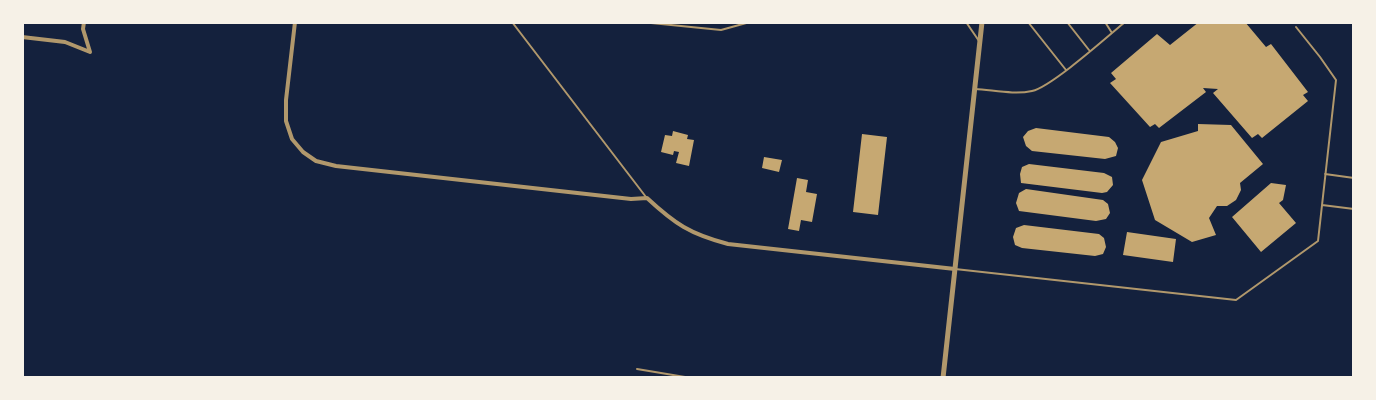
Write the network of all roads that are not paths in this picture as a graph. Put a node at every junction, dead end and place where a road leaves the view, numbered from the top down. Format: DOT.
graph roads {
  1 [pos="84,22"];
  2 [pos="295,22"];
  3 [pos="512,22"];
  4 [pos="641,22"];
  5 [pos="750,22"];
  6 [pos="966,22"];
  7 [pos="982,22"];
  8 [pos="1028,22"];
  9 [pos="1067,22"];
  10 [pos="1104,22"];
  11 [pos="1125,22"];
  12 [pos="1296,27"];
  13 [pos="1112,33"];
  14 [pos="22,37"];
  15 [pos="980,42"];
  16 [pos="1089,51"];
  17 [pos="1066,70"];
  18 [pos="975,89"];
  19 [pos="1325,174"];
  20 [pos="1354,178"];
  21 [pos="646,198"];
  22 [pos="1322,205"];
  23 [pos="1354,209"];
  24 [pos="955,269"];
  25 [pos="636,368"];
  26 [pos="691,378"];
  27 [pos="943,378"];
  1 -- 14 [label="street"];
  2 -- 21 [label="street"];
  3 -- 21 [label="lane"];
  4 -- 5 [label="lane"];
  6 -- 15 [label="lane"];
  7 -- 15 [label="street"];
  8 -- 17 [label="lane"];
  9 -- 16 [label="lane"];
  10 -- 13 [label="lane"];
  11 -- 13 [label="lane"];
  12 -- 19 [label="lane"];
  13 -- 16 [label="lane"];
  15 -- 18 [label="street"];
  16 -- 17 [label="lane"];
  17 -- 18 [label="lane"];
  18 -- 24 [label="street"];
  19 -- 20 [label="lane"];
  19 -- 22 [label="lane"];
  21 -- 24 [label="street"];
  22 -- 23 [label="lane"];
  22 -- 24 [label="lane"];
  24 -- 27 [label="street"];
  25 -- 26 [label="lane"];
}
